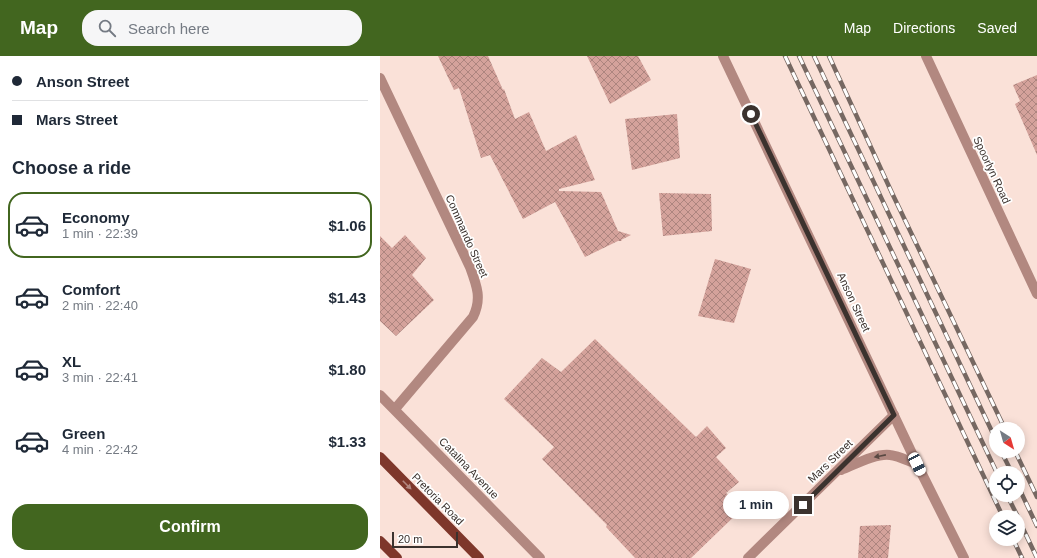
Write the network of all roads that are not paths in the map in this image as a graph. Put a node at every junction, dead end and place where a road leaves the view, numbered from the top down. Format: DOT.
graph roads {
  1 [pos="723,56"];
  2 [pos="926,56"];
  3 [pos="380,78"];
  4 [pos="1037,294"];
  5 [pos="380,395"];
  6 [pos="395,410"];
  7 [pos="894,415"];
  8 [pos="380,458"];
  9 [pos="917,464"];
  10 [pos="835,473"];
  11 [pos="380,541"];
  12 [pos="396,558"];
  13 [pos="479,558"];
  14 [pos="540,558"];
  15 [pos="748,558"];
  16 [pos="964,558"];
  1 -- 7 [label="street, Anson Street"];
  2 -- 4 [label="street, Spoorlyn Road"];
  3 -- 6 [label="street, Commando Street"];
  5 -- 6 [label="street, Catalina Avenue"];
  6 -- 14 [label="street, Catalina Avenue"];
  7 -- 9 [label="street, Anson Street"];
  7 -- 10 [label="street, Mars Street"];
  8 -- 13 [label="main road, Pretoria Road, one-way"];
  9 -- 10 [label="street, one-way"];
  9 -- 16 [label="street, Anson Street"];
  10 -- 15 [label="street, Mars Street"];
  11 -- 12 [label="main road"];
}
